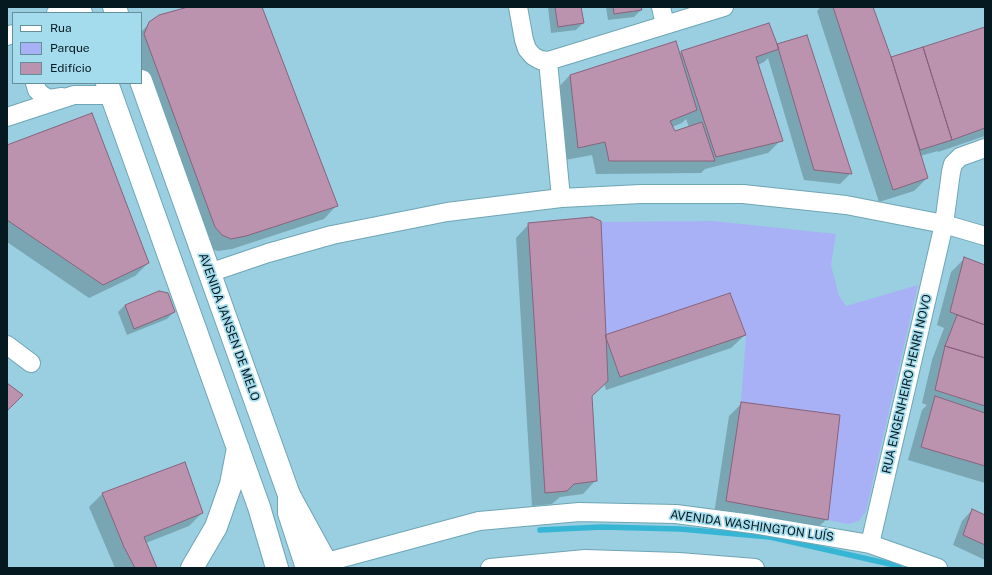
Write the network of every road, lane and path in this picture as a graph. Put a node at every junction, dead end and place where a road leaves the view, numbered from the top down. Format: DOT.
graph roads {
  1 [pos="518,7"];
  2 [pos="662,7"];
  3 [pos="724,7"];
  4 [pos="665,25"];
  5 [pos="548,61"];
  6 [pos="35,84"];
  7 [pos="142,84"];
  8 [pos="109,89"];
  9 [pos="74,95"];
  10 [pos="7,117"];
  11 [pos="985,148"];
  12 [pos="561,198"];
  13 [pos="944,224"];
  14 [pos="985,236"];
  15 [pos="209,273"];
  16 [pos="7,346"];
  17 [pos="31,363"];
  18 [pos="238,446"];
  19 [pos="870,544"];
  20 [pos="321,566"];
  21 [pos="192,568"];
  22 [pos="277,568"];
  23 [pos="490,568"];
  24 [pos="755,568"];
  25 [pos="938,568"];
  1 -- 5 [label="street"];
  2 -- 4 [label="street"];
  3 -- 4 [label="street"];
  4 -- 5 [label="street"];
  5 -- 12 [label="street"];
  6 -- 9 [label="street"];
  7 -- 15 [label="main road, AVENIDA JANSEN DE MELO"];
  8 -- 9 [label="street"];
  8 -- 18 [label="main road"];
  9 -- 10 [label="street"];
  11 -- 13 [label="street, RUA ENGENHEIRO HENRI NOVO"];
  12 -- 13 [label="street"];
  12 -- 15 [label="street"];
  13 -- 14 [label="street"];
  13 -- 19 [label="street, RUA ENGENHEIRO HENRI NOVO"];
  15 -- 20 [label="main road, AVENIDA JANSEN DE MELO"];
  16 -- 17 [label="street"];
  18 -- 21 [label="main road"];
  18 -- 22 [label="main road"];
  19 -- 20 [label="street, AVENIDA WASHINGTON LUÍS"];
  19 -- 25 [label="street, AVENIDA WASHINGTON LUÍS"];
  23 -- 24 [label="street"];
}
